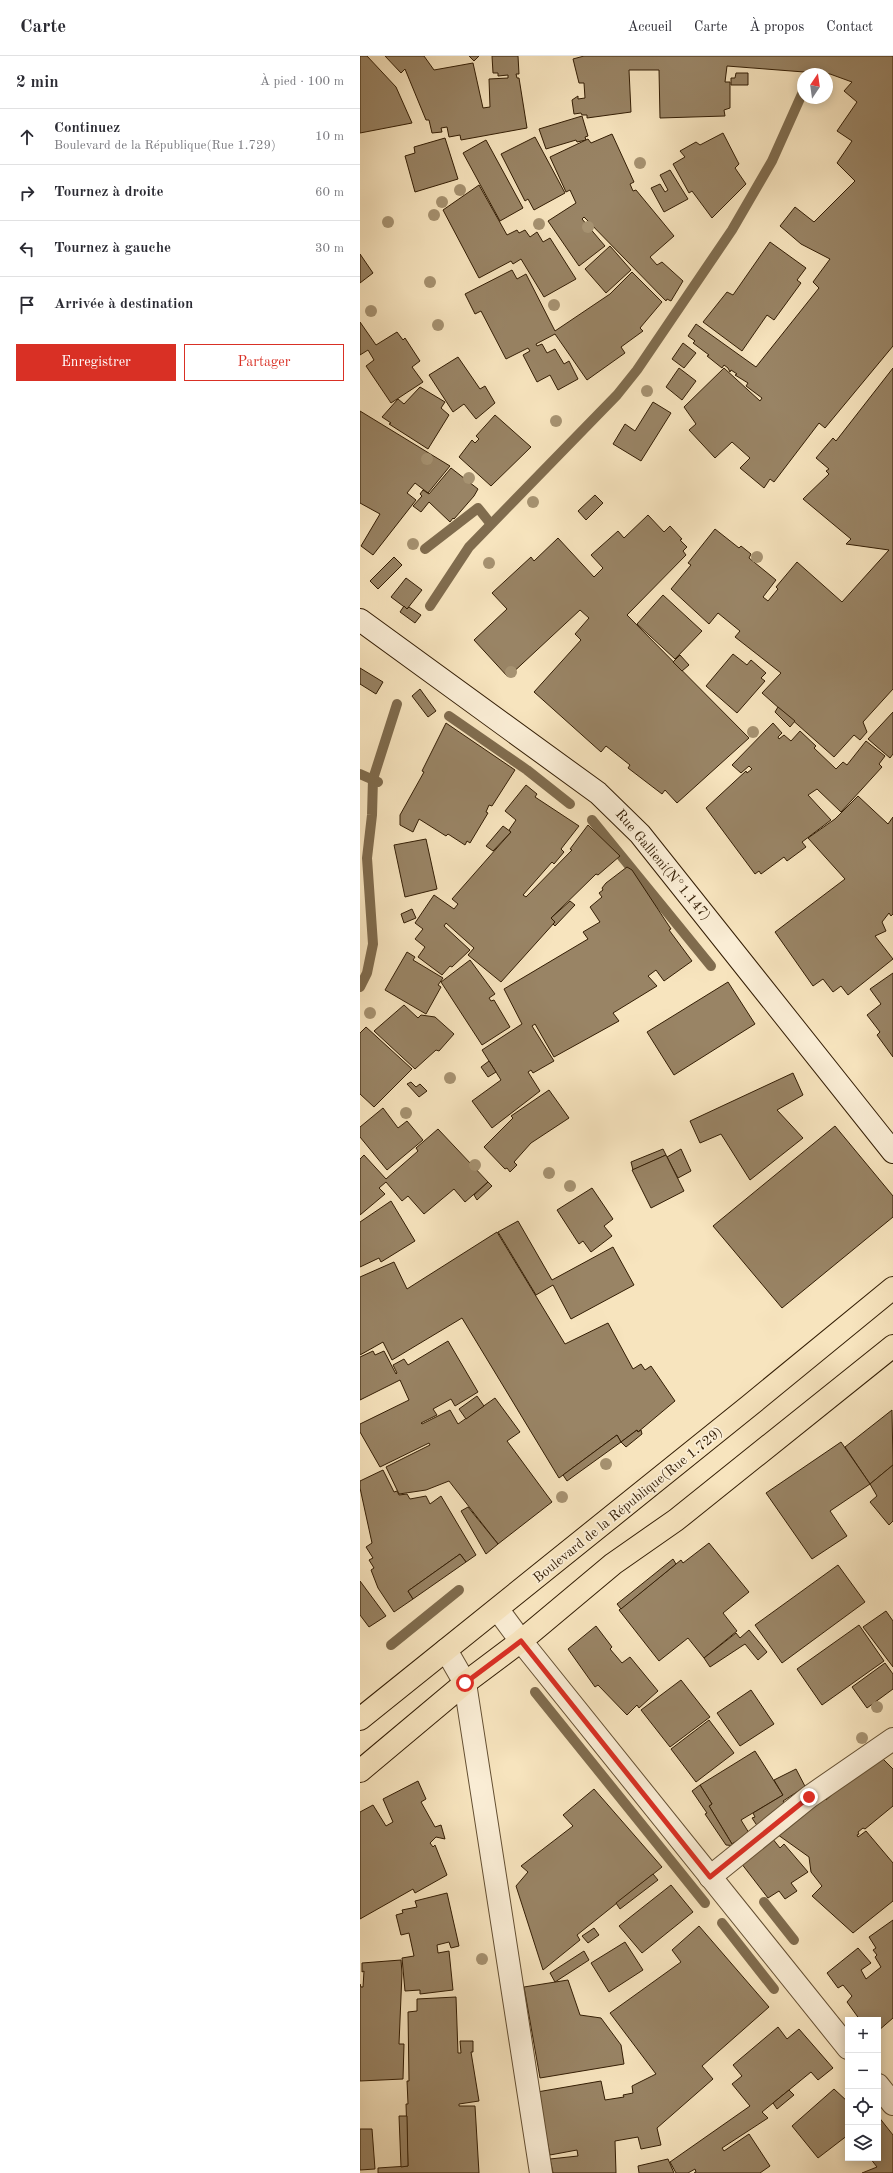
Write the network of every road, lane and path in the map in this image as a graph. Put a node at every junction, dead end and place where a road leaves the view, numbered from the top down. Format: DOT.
graph roads {
  1 [pos="360,620"];
  2 [pos="893,1152"];
  3 [pos="893,1288"];
  4 [pos="893,1346"];
  5 [pos="498,1610"];
  6 [pos="521,1641"];
  7 [pos="446,1650"];
  8 [pos="465,1683"];
  9 [pos="360,1719"];
  10 [pos="893,1739"];
  11 [pos="360,1771"];
  12 [pos="710,1877"];
  13 [pos="845,2044"];
  14 [pos="880,2089"];
  15 [pos="893,2104"];
  16 [pos="541,2173"];
  1 -- 2 [label="street, Rue Gallieni(N°1.147)"];
  3 -- 5 [label="main road, Boulevard de la République(Rue 1.729)"];
  4 -- 6 [label="main road"];
  5 -- 6 [label="street"];
  5 -- 7 [label="main road, Boulevard de la République(Rue 1.729)"];
  6 -- 8 [label="main road"];
  6 -- 12 [label="street"];
  7 -- 8 [label="street"];
  7 -- 9 [label="main road, Boulevard de la République(Rue 1.729)"];
  8 -- 11 [label="main road"];
  8 -- 16 [label="street"];
  10 -- 12 [label="street"];
  12 -- 13 [label="street"];
  14 -- 15 [label="street"];
}
